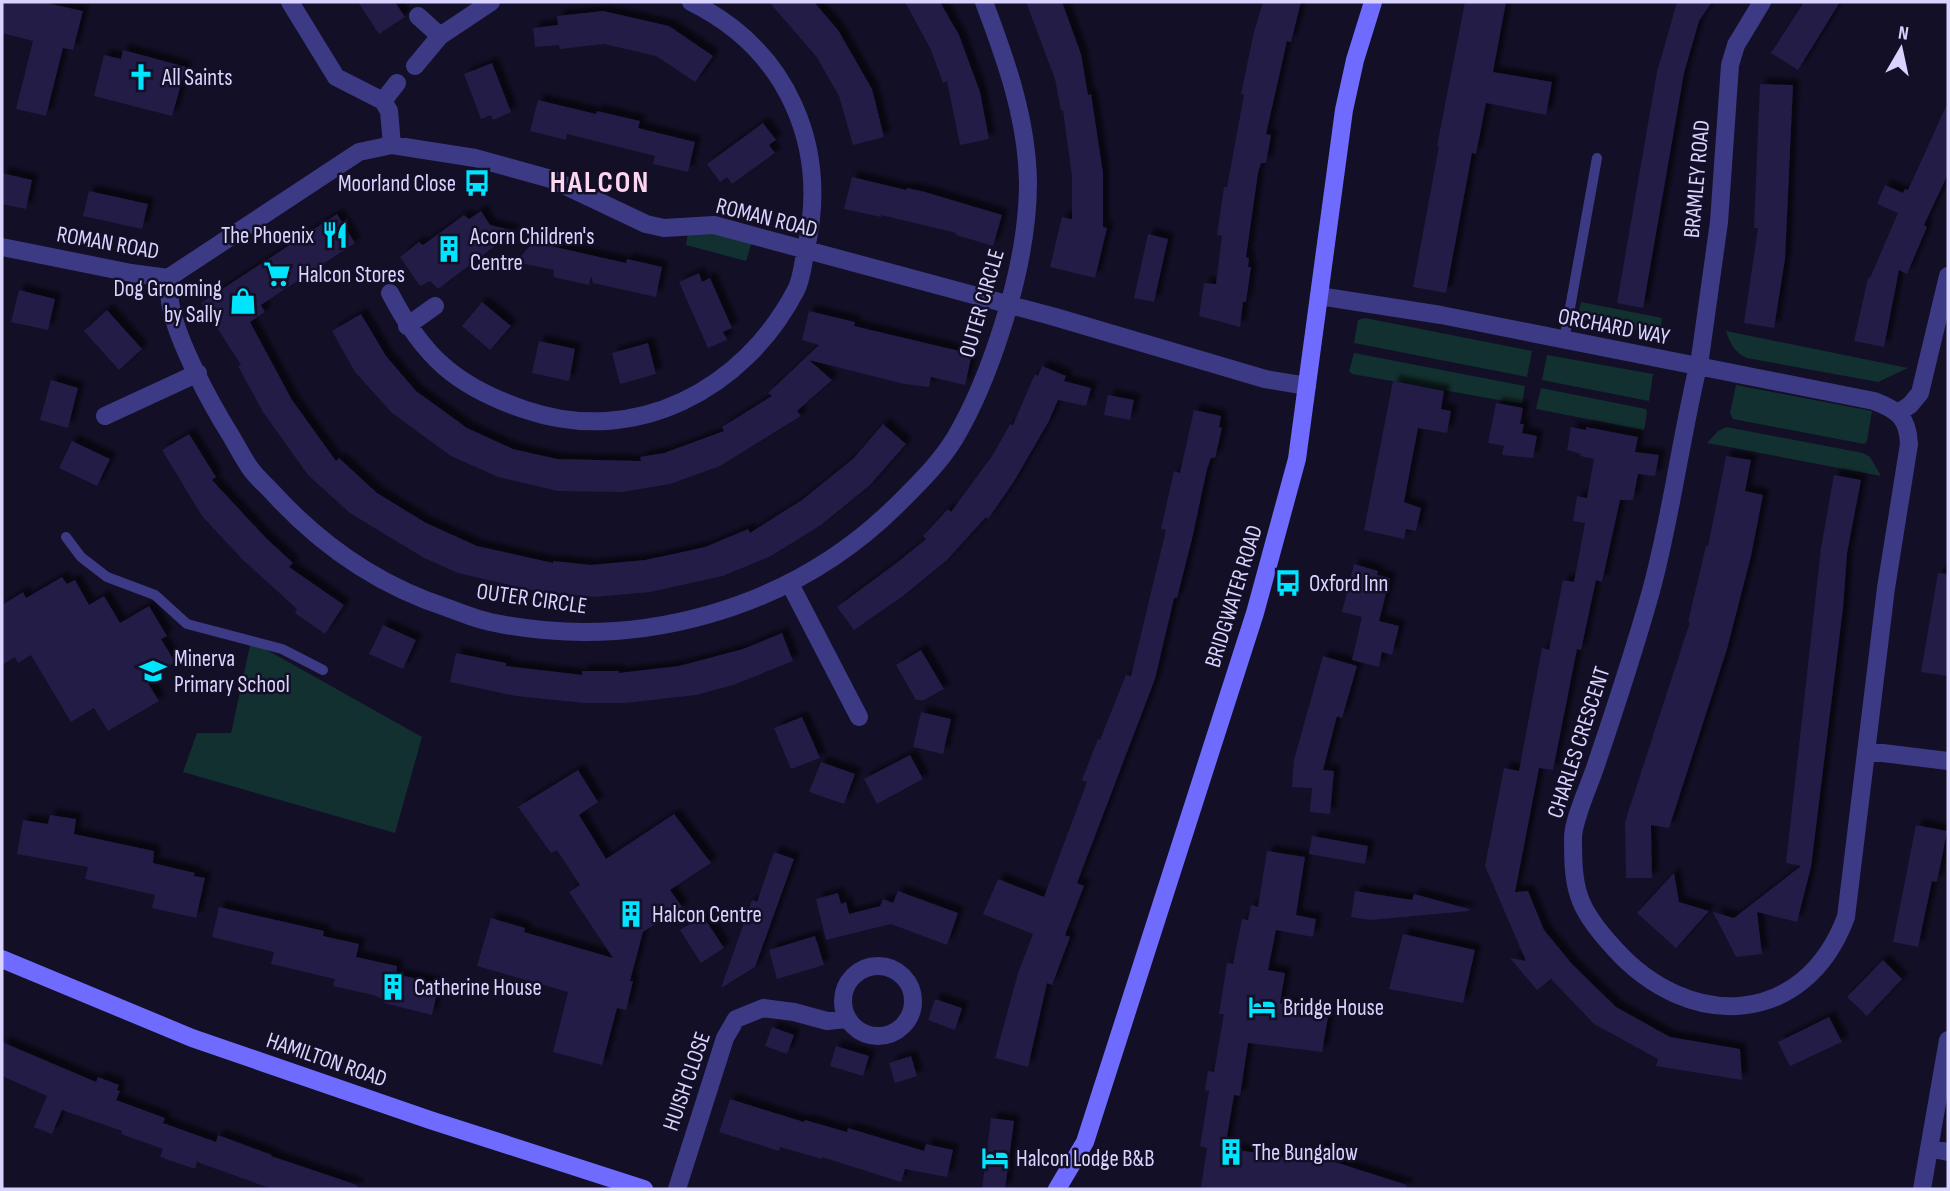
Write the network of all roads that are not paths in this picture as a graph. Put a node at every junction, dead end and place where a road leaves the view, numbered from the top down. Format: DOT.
graph roads {
  1 [pos="289,2"];
  2 [pos="491,2"];
  3 [pos="691,2"];
  4 [pos="984,2"];
  5 [pos="1373,2"];
  6 [pos="1762,2"];
  7 [pos="418,16"];
  8 [pos="440,36"];
  9 [pos="415,66"];
  10 [pos="397,83"];
  11 [pos="383,101"];
  12 [pos="392,145"];
  13 [pos="1597,158"];
  14 [pos="2,247"];
  15 [pos="805,251"];
  16 [pos="1948,276"];
  17 [pos="168,278"];
  18 [pos="390,293"];
  19 [pos="1319,296"];
  20 [pos="435,306"];
  21 [pos="1009,306"];
  22 [pos="407,326"];
  23 [pos="1564,341"];
  24 [pos="1698,367"];
  25 [pos="198,373"];
  26 [pos="1307,386"];
  27 [pos="1898,413"];
  28 [pos="105,416"];
  29 [pos="66,537"];
  30 [pos="790,584"];
  31 [pos="323,670"];
  32 [pos="859,717"];
  33 [pos="1866,751"];
  34 [pos="1948,761"];
  35 [pos="2,959"];
  36 [pos="846,1019"];
  37 [pos="1948,1040"];
  38 [pos="1929,1148"];
  39 [pos="1948,1152"];
  40 [pos="1062,1188"];
  41 [pos="644,1189"];
  42 [pos="677,1189"];
  43 [pos="1922,1189"];
  1 -- 11 [label="street"];
  2 -- 8 [label="street"];
  3 -- 15 [label="street"];
  4 -- 21 [label="street, OUTER CIRCLE"];
  5 -- 19 [label="street, BRIDGWATER ROAD"];
  6 -- 24 [label="street, BRAMLEY ROAD"];
  7 -- 8 [label="street"];
  8 -- 9 [label="street"];
  10 -- 11 [label="street"];
  11 -- 12 [label="street"];
  12 -- 15 [label="street, ROMAN ROAD"];
  12 -- 17 [label="street, ROMAN ROAD"];
  13 -- 23 [label="lane"];
  14 -- 17 [label="street, ROMAN ROAD"];
  15 -- 21 [label="street, ROMAN ROAD"];
  15 -- 22 [label="street"];
  16 -- 27 [label="street"];
  17 -- 25 [label="street, OUTER CIRCLE"];
  18 -- 22 [label="street"];
  19 -- 23 [label="street, ORCHARD WAY"];
  19 -- 26 [label="street, BRIDGWATER ROAD"];
  20 -- 22 [label="street"];
  21 -- 26 [label="street, ROMAN ROAD"];
  21 -- 30 [label="street, OUTER CIRCLE"];
  23 -- 24 [label="street, ORCHARD WAY"];
  24 -- 27 [label="street, ORCHARD WAY"];
  24 -- 33 [label="street, CHARLES CRESCENT"];
  25 -- 28 [label="street"];
  25 -- 30 [label="street, OUTER CIRCLE"];
  26 -- 40 [label="street, BRIDGWATER ROAD"];
  27 -- 33 [label="street, CHARLES CRESCENT"];
  29 -- 31 [label="lane"];
  30 -- 32 [label="street"];
  33 -- 34 [label="street"];
  35 -- 41 [label="street, HAMILTON ROAD"];
  36 -- 36 [label="street, HUISH CLOSE"];
  36 -- 42 [label="street, HUISH CLOSE"];
  37 -- 38 [label="street"];
  38 -- 39 [label="street"];
  38 -- 43 [label="street"];
}
